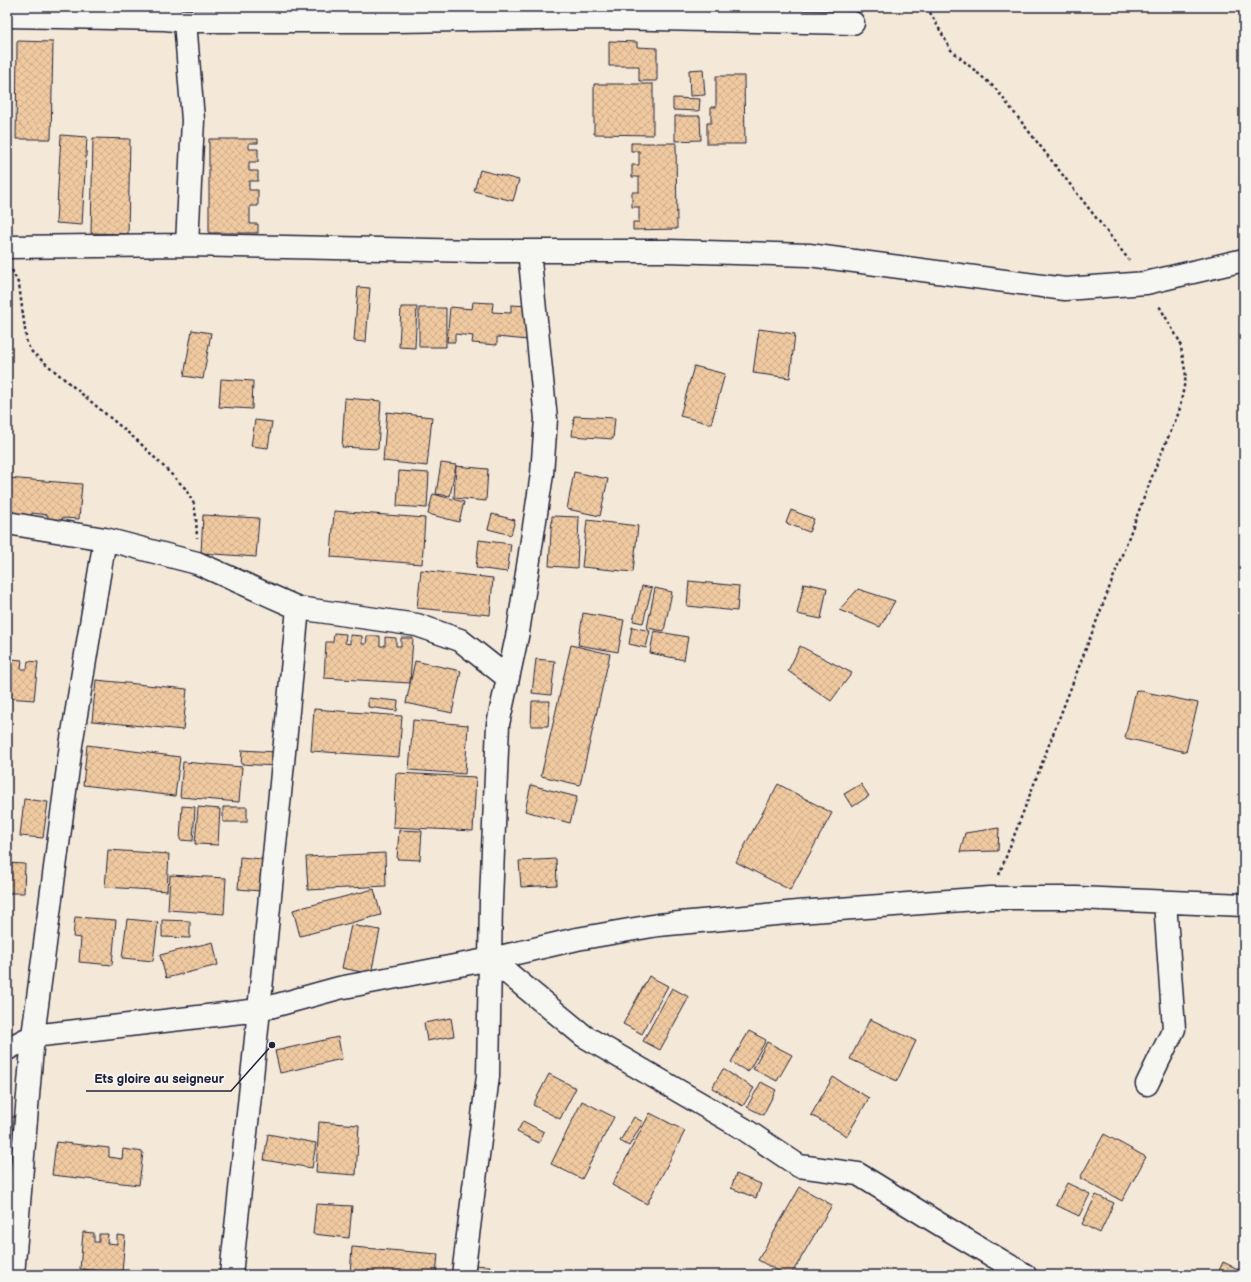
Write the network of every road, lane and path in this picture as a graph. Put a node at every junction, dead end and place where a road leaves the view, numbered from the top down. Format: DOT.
graph roads {
  1 [pos="927,7"];
  2 [pos="7,16"];
  3 [pos="185,20"];
  4 [pos="854,23"];
  5 [pos="187,245"];
  6 [pos="529,251"];
  7 [pos="8,257"];
  8 [pos="1244,260"];
  9 [pos="1146,283"];
  10 [pos="7,522"];
  11 [pos="105,539"];
  12 [pos="197,563"];
  13 [pos="298,608"];
  14 [pos="508,678"];
  15 [pos="990,898"];
  16 [pos="1165,902"];
  17 [pos="1244,904"];
  18 [pos="490,959"];
  19 [pos="259,1010"];
  20 [pos="33,1036"];
  21 [pos="7,1048"];
  22 [pos="1147,1084"];
  23 [pos="14,1275"];
  24 [pos="231,1275"];
  25 [pos="463,1275"];
  26 [pos="1025,1275"];
  1 -- 9 [label="path"];
  2 -- 3 [label="street"];
  3 -- 4 [label="street"];
  3 -- 5 [label="street"];
  5 -- 6 [label="street"];
  5 -- 7 [label="street"];
  6 -- 9 [label="street"];
  6 -- 14 [label="street"];
  7 -- 12 [label="path"];
  8 -- 9 [label="street"];
  9 -- 15 [label="path"];
  10 -- 11 [label="street"];
  11 -- 12 [label="street"];
  11 -- 20 [label="street"];
  12 -- 13 [label="street"];
  13 -- 14 [label="street"];
  13 -- 19 [label="street"];
  14 -- 18 [label="street"];
  15 -- 16 [label="street"];
  15 -- 18 [label="street"];
  16 -- 17 [label="street"];
  16 -- 22 [label="street"];
  18 -- 19 [label="street"];
  18 -- 25 [label="street"];
  18 -- 26 [label="street"];
  19 -- 20 [label="street"];
  19 -- 24 [label="street"];
  20 -- 21 [label="street"];
  20 -- 23 [label="street"];
}
